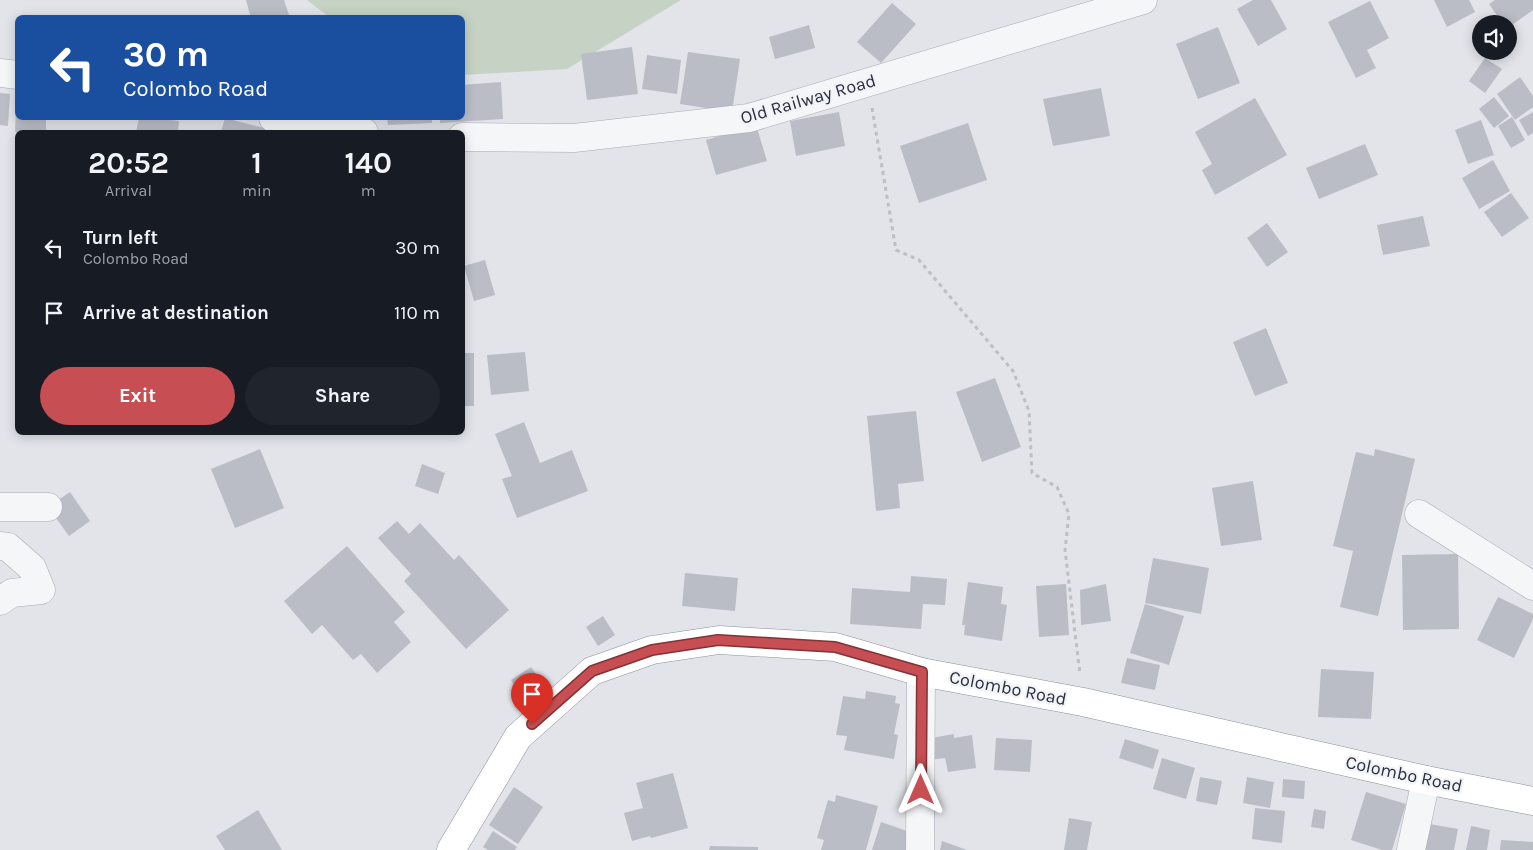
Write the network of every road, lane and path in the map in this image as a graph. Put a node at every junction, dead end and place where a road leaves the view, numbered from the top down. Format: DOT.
graph roads {
  1 [pos="1144,0"];
  2 [pos="0,73"];
  3 [pos="15,75"];
  4 [pos="868,83"];
  5 [pos="286,120"];
  6 [pos="351,130"];
  7 [pos="465,137"];
  8 [pos="0,507"];
  9 [pos="48,507"];
  10 [pos="1419,514"];
  11 [pos="0,546"];
  12 [pos="1533,586"];
  13 [pos="0,601"];
  14 [pos="922,672"];
  15 [pos="1083,702"];
  16 [pos="1426,780"];
  17 [pos="1533,800"];
  18 [pos="451,850"];
  19 [pos="920,850"];
  20 [pos="1411,850"];
  1 -- 4 [label="street, Old Railway Road"];
  2 -- 3 [label="street"];
  4 -- 7 [label="street, Old Railway Road"];
  4 -- 15 [label="path"];
  5 -- 6 [label="street"];
  8 -- 9 [label="street"];
  10 -- 12 [label="street"];
  11 -- 13 [label="street"];
  14 -- 15 [label="highway, Colombo Road"];
  14 -- 18 [label="highway, Colombo Road"];
  14 -- 19 [label="street"];
  15 -- 16 [label="highway, Colombo Road"];
  16 -- 17 [label="highway, Colombo Road"];
  16 -- 20 [label="street"];
}
